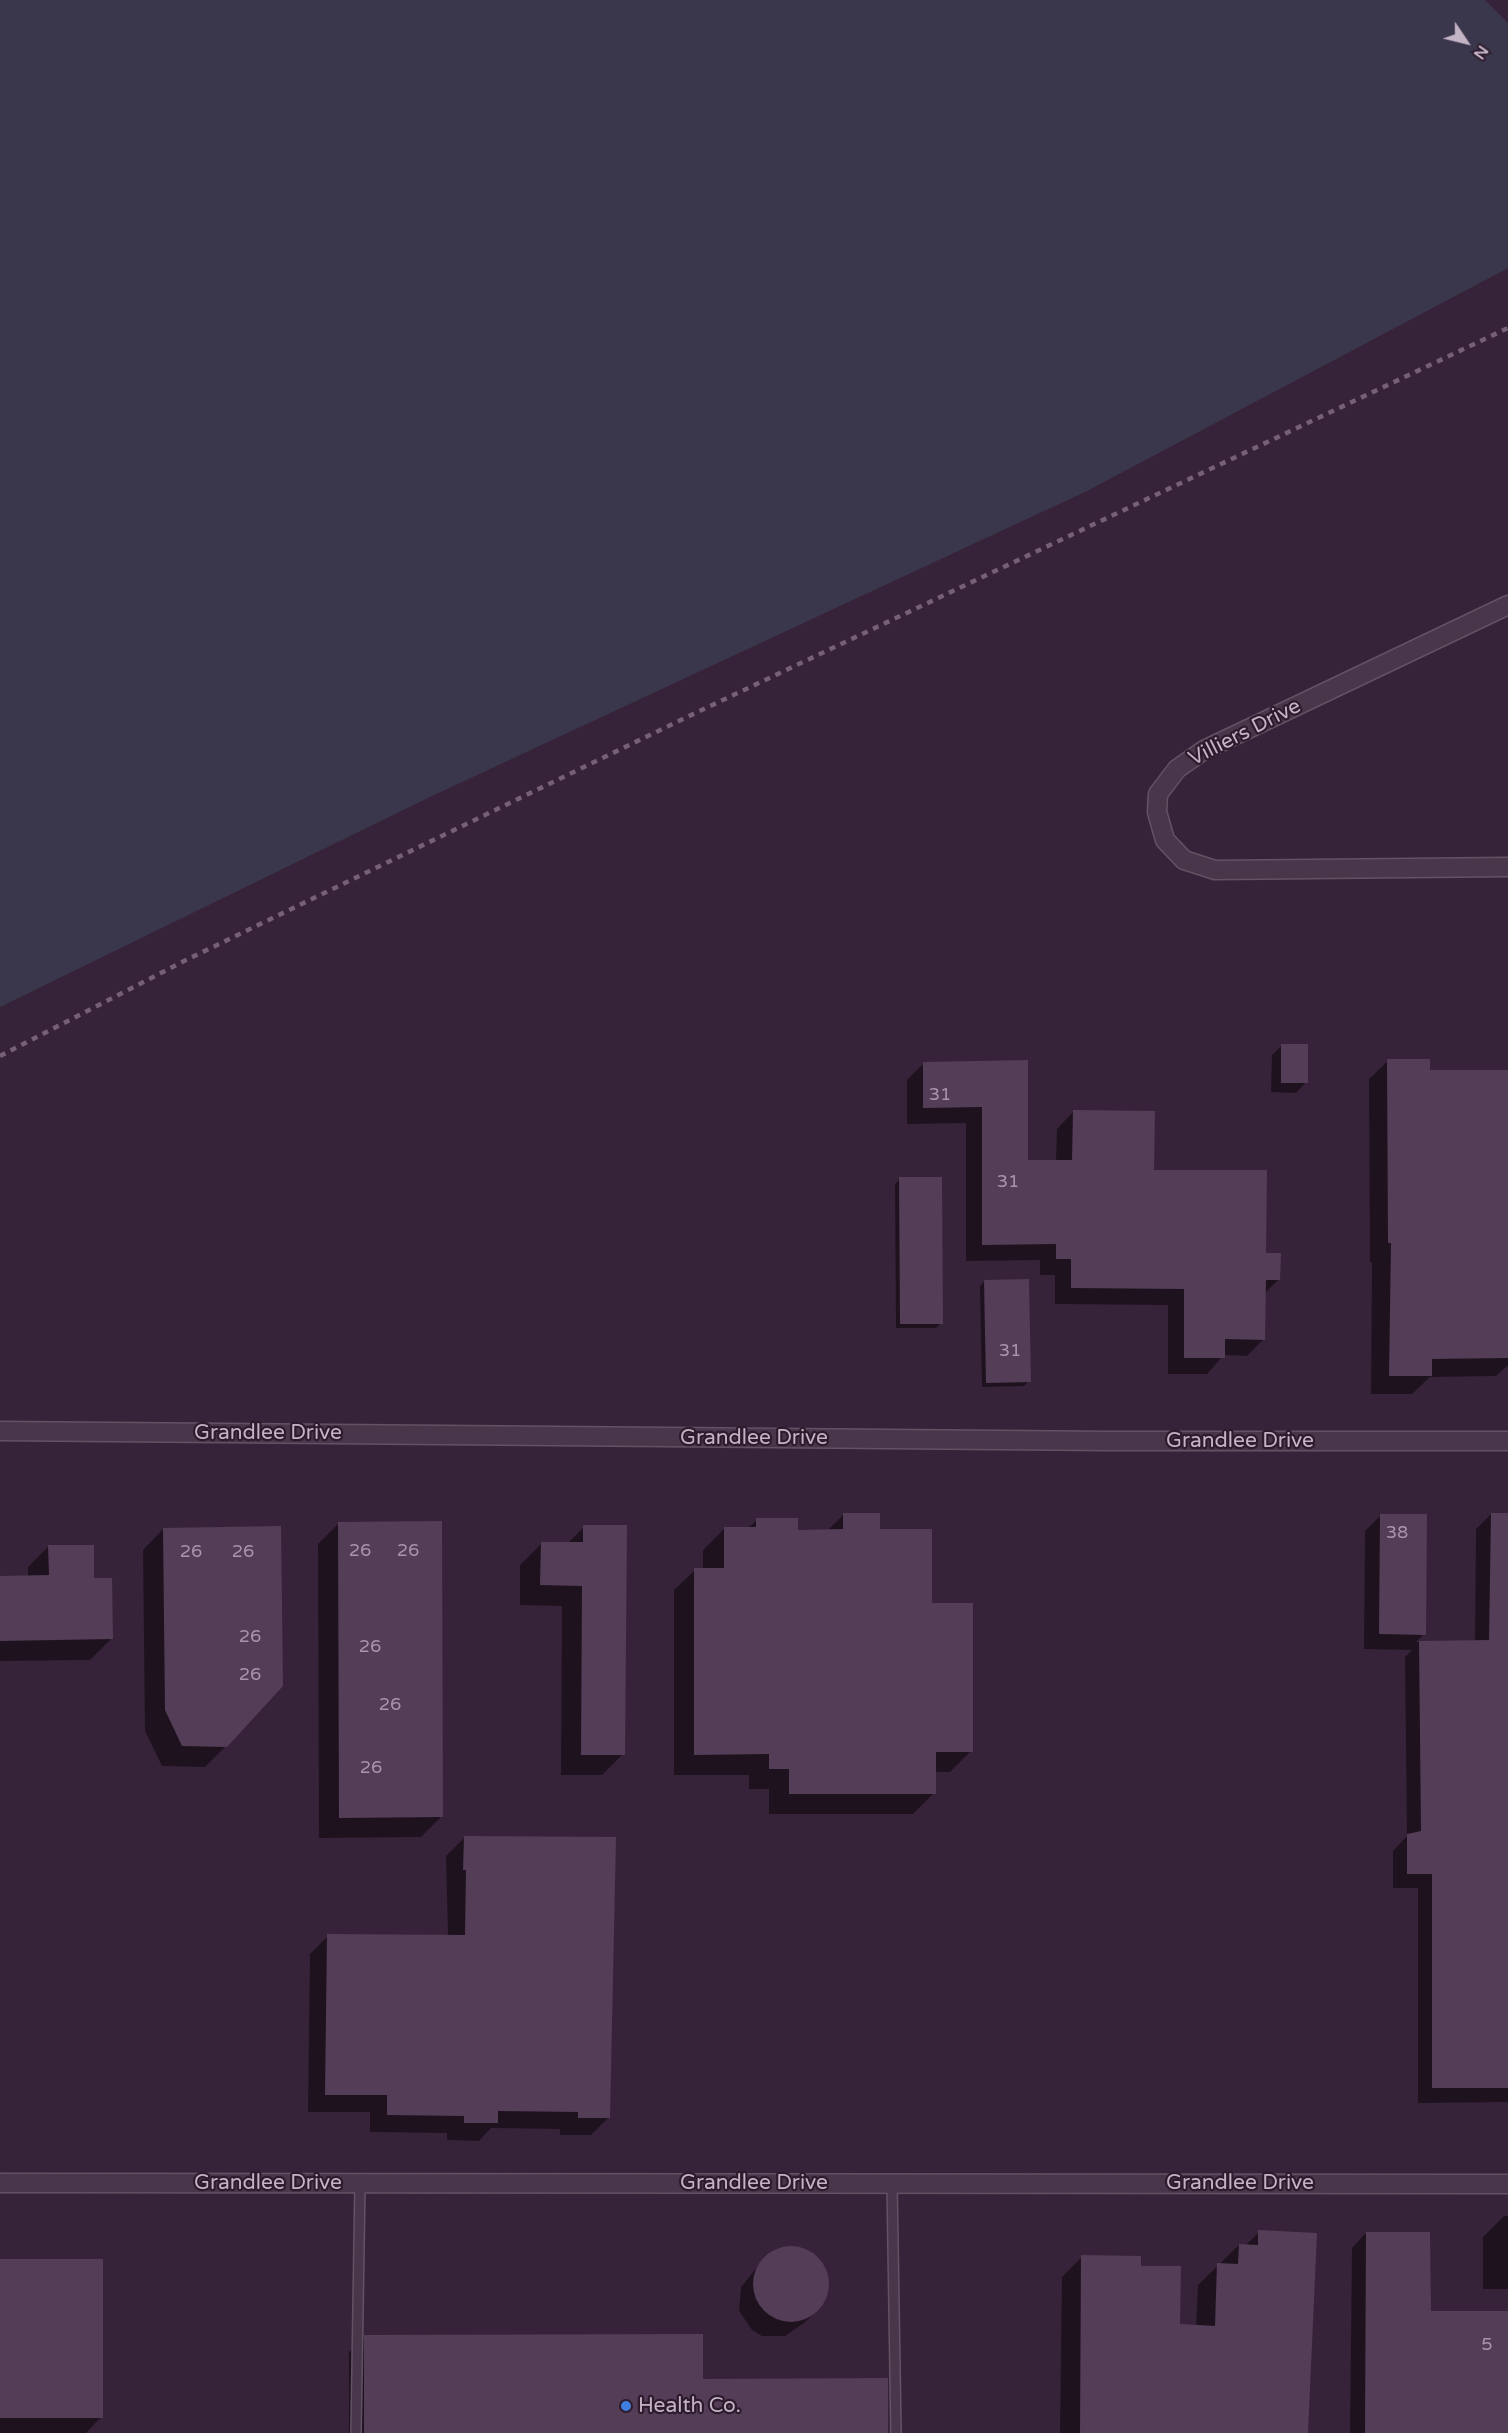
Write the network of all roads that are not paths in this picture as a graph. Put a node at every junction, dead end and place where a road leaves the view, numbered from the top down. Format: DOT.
graph roads {
  1 [pos="1508,606"];
  2 [pos="1508,867"];
  3 [pos="0,1431"];
  4 [pos="1508,1441"];
  5 [pos="892,2182"];
  6 [pos="0,2183"];
  7 [pos="360,2183"];
  8 [pos="1508,2184"];
  9 [pos="356,2433"];
  10 [pos="896,2433"];
  1 -- 2 [label="street, Villiers Drive"];
  3 -- 4 [label="street, Grandlee Drive"];
  5 -- 7 [label="street, Grandlee Drive"];
  5 -- 8 [label="street, Grandlee Drive"];
  5 -- 10 [label="lane"];
  6 -- 7 [label="street, Grandlee Drive"];
  7 -- 9 [label="lane"];
}
